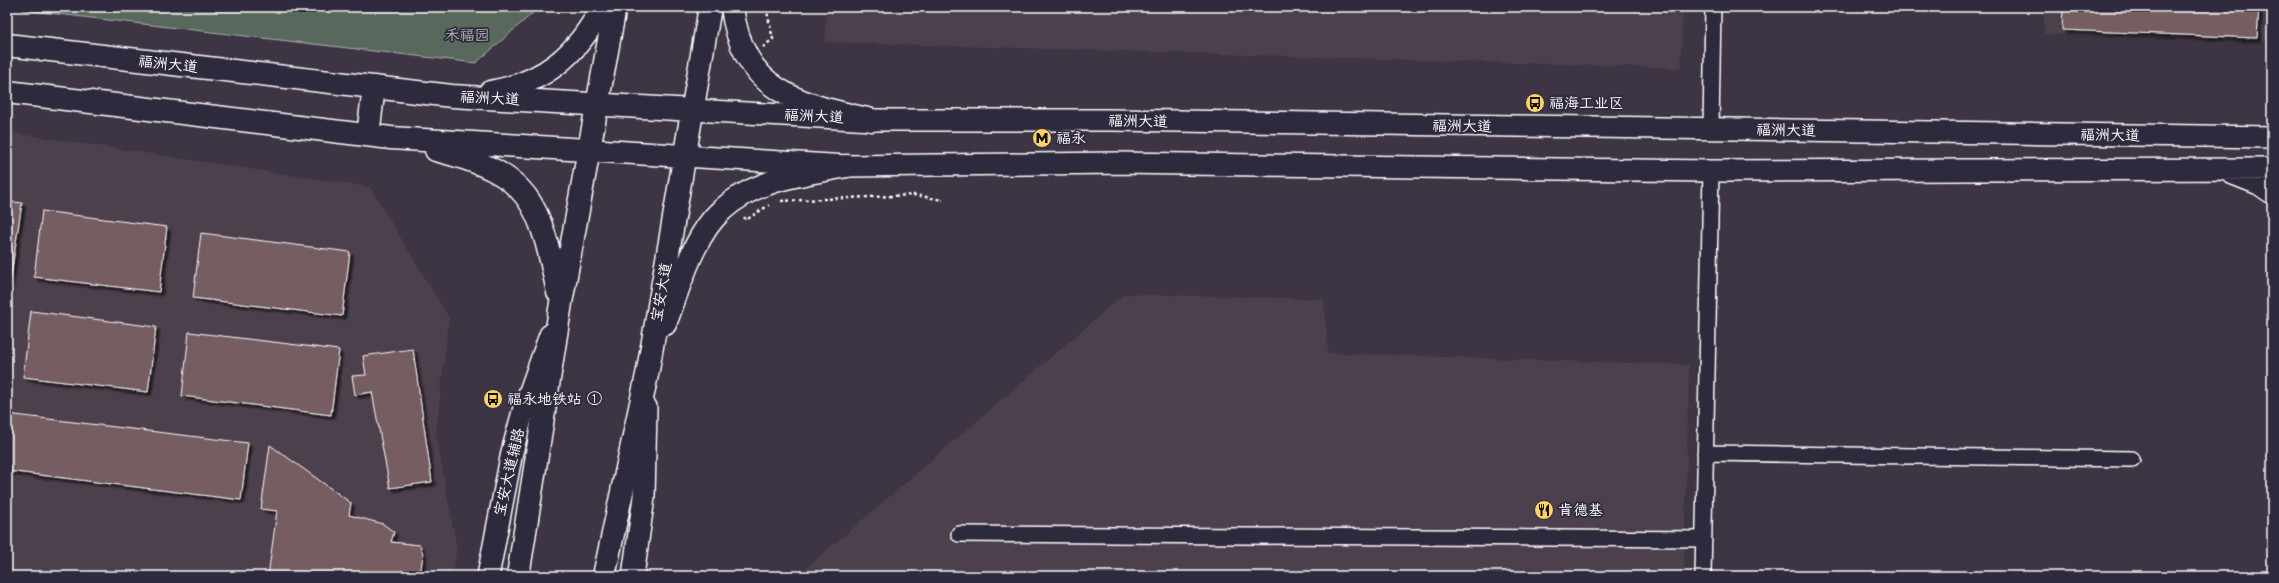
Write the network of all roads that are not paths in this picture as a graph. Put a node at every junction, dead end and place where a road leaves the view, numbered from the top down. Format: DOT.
graph roads {
  1 [pos="602,7"];
  2 [pos="615,7"];
  3 [pos="710,7"];
  4 [pos="732,7"];
  5 [pos="1713,7"];
  6 [pos="7,45"];
  7 [pos="374,87"];
  8 [pos="7,92"];
  9 [pos="452,96"];
  10 [pos="597,104"];
  11 [pos="693,110"];
  12 [pos="872,120"];
  13 [pos="1711,129"];
  14 [pos="368,135"];
  15 [pos="2266,135"];
  16 [pos="391,138"];
  17 [pos="589,150"];
  18 [pos="684,156"];
  19 [pos="847,166"];
  20 [pos="2213,169"];
  21 [pos="2272,169"];
  22 [pos="1711,171"];
  23 [pos="2272,193"];
  24 [pos="561,303"];
  25 [pos="648,370"];
  26 [pos="1705,453"];
  27 [pos="2132,459"];
  28 [pos="959,534"];
  29 [pos="1703,539"];
  30 [pos="488,576"];
  31 [pos="518,576"];
  32 [pos="604,576"];
  33 [pos="633,576"];
  34 [pos="1703,576"];
  1 -- 9 [label="main road"];
  2 -- 10 [label="main road"];
  3 -- 11 [label="main road, 宝安大道"];
  4 -- 12 [label="main road"];
  5 -- 13 [label="street"];
  6 -- 7 [label="main road, 福洲大道"];
  7 -- 9 [label="main road, 福洲大道"];
  7 -- 14 [label="main road"];
  8 -- 14 [label="main road"];
  9 -- 10 [label="main road, 福洲大道"];
  10 -- 11 [label="main road, 福洲大道"];
  10 -- 17 [label="main road"];
  11 -- 12 [label="main road, 福洲大道"];
  11 -- 18 [label="main road, 宝安大道"];
  12 -- 13 [label="main road, 福洲大道"];
  13 -- 15 [label="main road, 福洲大道"];
  14 -- 16 [label="main road"];
  16 -- 17 [label="main road"];
  16 -- 24 [label="main road"];
  17 -- 18 [label="main road"];
  17 -- 24 [label="main road"];
  18 -- 19 [label="main road"];
  18 -- 25 [label="main road, 宝安大道"];
  19 -- 22 [label="main road"];
  19 -- 25 [label="main road"];
  20 -- 21 [label="main road"];
  20 -- 22 [label="main road"];
  20 -- 23 [label="main road"];
  22 -- 26 [label="street"];
  24 -- 30 [label="main road, 宝安大道辅路"];
  24 -- 31 [label="main road"];
  25 -- 32 [label="main road, 宝安大道"];
  25 -- 33 [label="main road"];
  26 -- 27 [label="street"];
  26 -- 29 [label="street"];
  28 -- 29 [label="street"];
  29 -- 34 [label="street"];
}
